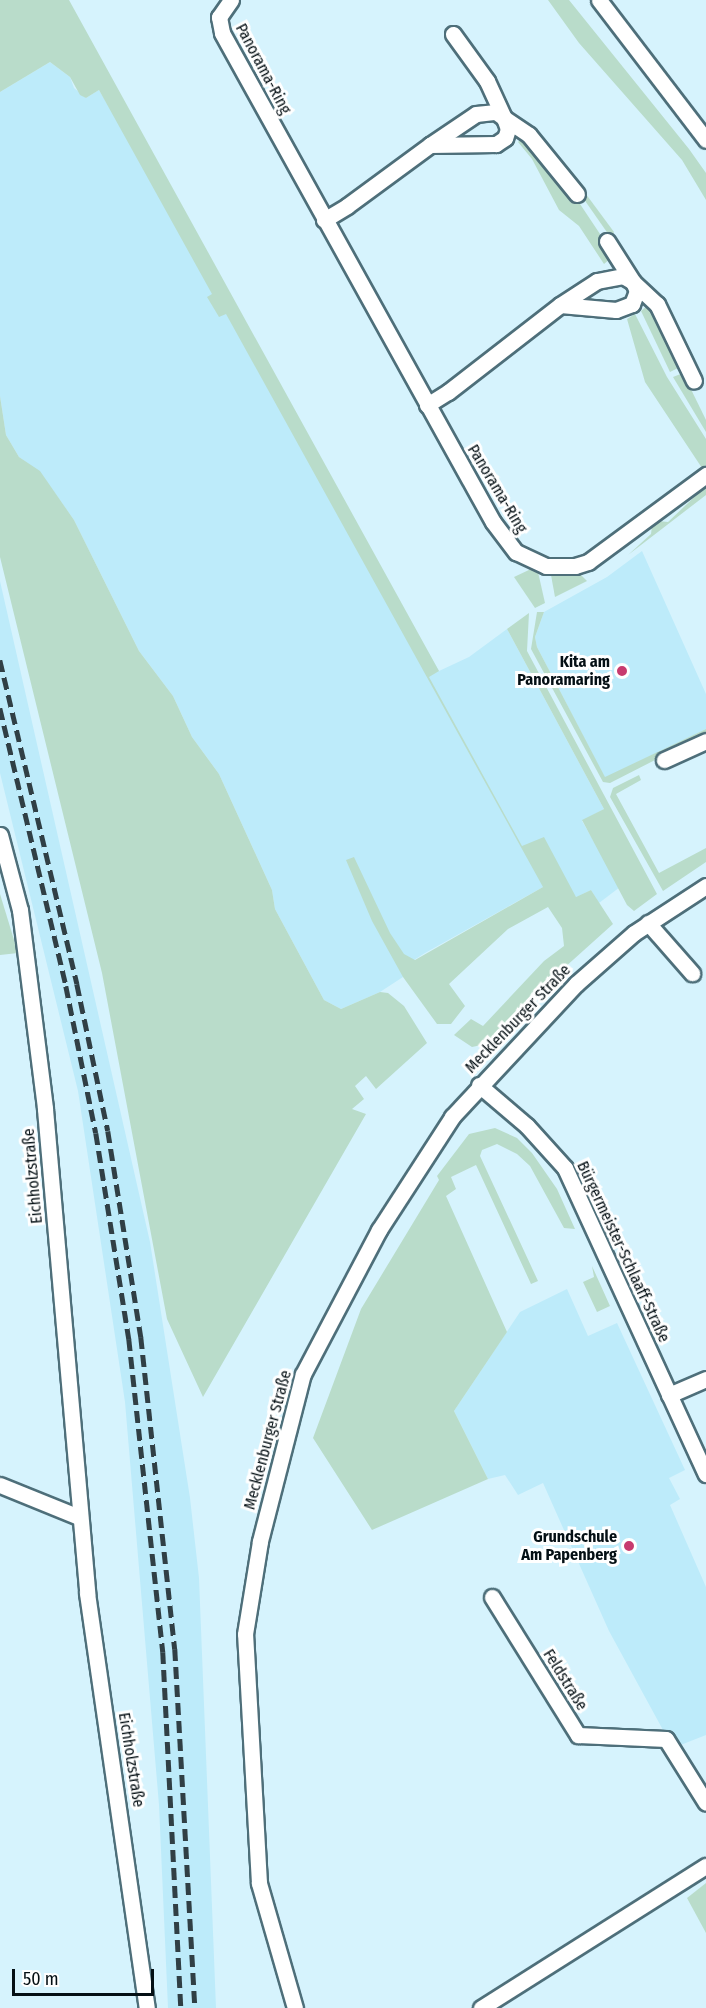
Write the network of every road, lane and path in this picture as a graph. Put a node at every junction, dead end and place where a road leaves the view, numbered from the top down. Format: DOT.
graph roads {
  1 [pos="231,0"];
  2 [pos="599,0"];
  3 [pos="453,34"];
  4 [pos="504,118"];
  5 [pos="706,140"];
  6 [pos="430,145"];
  7 [pos="577,194"];
  8 [pos="324,220"];
  9 [pos="607,241"];
  10 [pos="633,282"];
  11 [pos="560,306"];
  12 [pos="694,381"];
  13 [pos="427,405"];
  14 [pos="706,475"];
  15 [pos="706,741"];
  16 [pos="664,760"];
  17 [pos="0,836"];
  18 [pos="706,886"];
  19 [pos="648,923"];
  20 [pos="692,973"];
  21 [pos="479,1085"];
  22 [pos="706,1379"];
  23 [pos="669,1395"];
  24 [pos="706,1474"];
  25 [pos="0,1485"];
  26 [pos="79,1517"];
  27 [pos="492,1597"];
  28 [pos="706,1803"];
  29 [pos="706,1866"];
  30 [pos="147,2008"];
  31 [pos="295,2008"];
  32 [pos="481,2008"];
  1 -- 8 [label="street, Panorama-Ring"];
  2 -- 5 [label="street"];
  3 -- 4 [label="street"];
  4 -- 6 [label="street"];
  4 -- 6 [label="street"];
  4 -- 7 [label="street"];
  6 -- 8 [label="street"];
  8 -- 13 [label="street, Panorama-Ring"];
  9 -- 10 [label="street"];
  10 -- 11 [label="street"];
  10 -- 11 [label="street"];
  10 -- 12 [label="street"];
  11 -- 13 [label="street"];
  13 -- 14 [label="street, Panorama-Ring"];
  15 -- 16 [label="street"];
  17 -- 26 [label="street, Eichholzstraße"];
  18 -- 19 [label="street, Mecklenburger Straße"];
  19 -- 20 [label="street"];
  19 -- 21 [label="street, Mecklenburger Straße"];
  21 -- 23 [label="street, Bürgermeister-Schlaaff-Straße"];
  21 -- 31 [label="street, Mecklenburger Straße"];
  22 -- 23 [label="street"];
  23 -- 24 [label="street, Bürgermeister-Schlaaff-Straße"];
  25 -- 26 [label="street"];
  26 -- 30 [label="street, Eichholzstraße"];
  27 -- 28 [label="street, Feldstraße"];
  29 -- 32 [label="street"];
}
